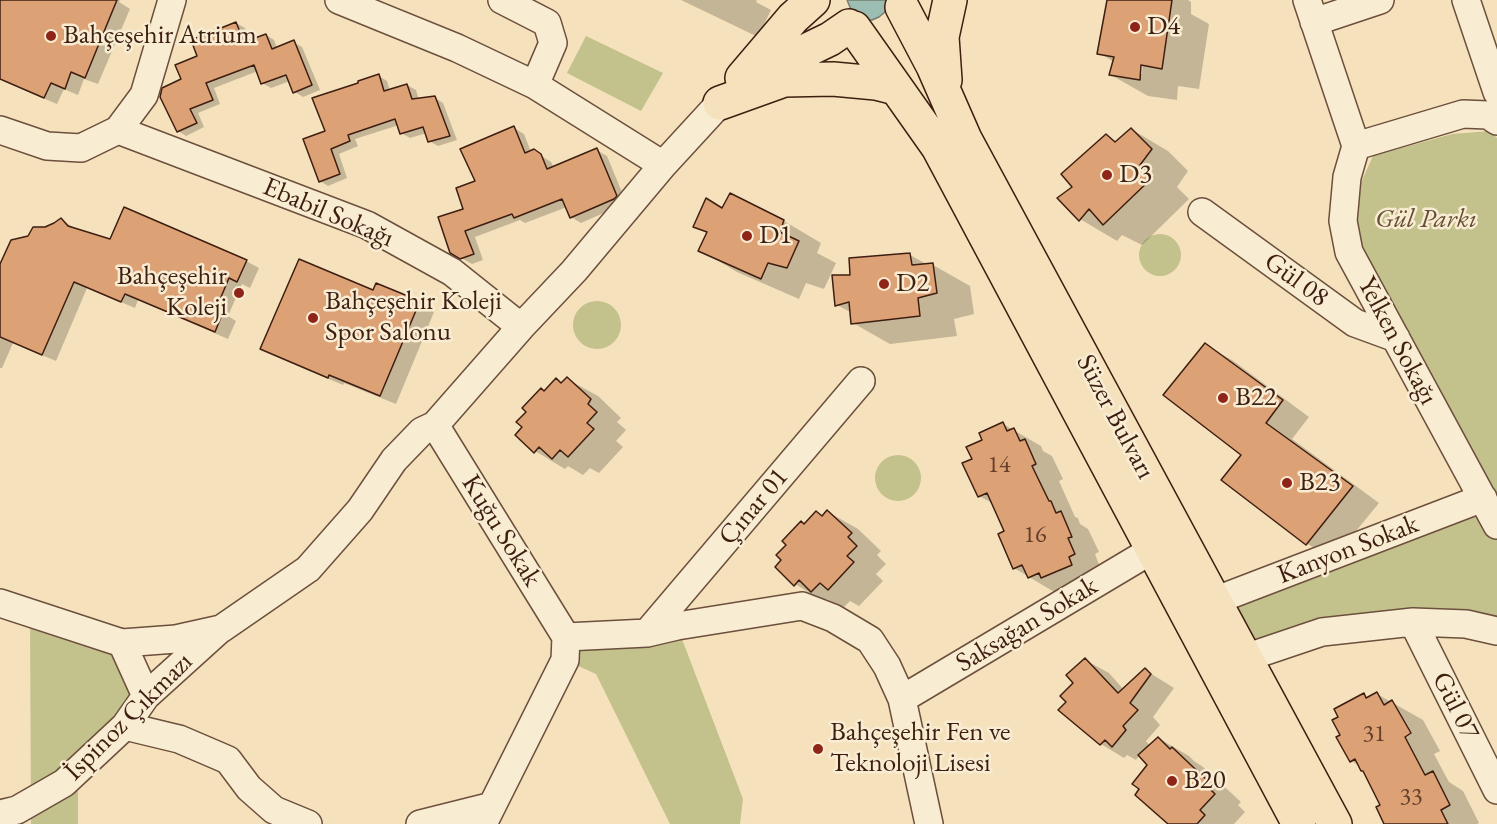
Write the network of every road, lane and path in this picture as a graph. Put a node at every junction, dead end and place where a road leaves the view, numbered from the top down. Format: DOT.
graph roads {
  1 [pos="172,0"];
  2 [pos="339,0"];
  3 [pos="502,0"];
  4 [pos="813,0"];
  5 [pos="829,0"];
  6 [pos="950,0"];
  7 [pos="1380,0"];
  8 [pos="1466,0"];
  9 [pos="904,2"];
  10 [pos="1310,11"];
  11 [pos="851,27"];
  12 [pos="535,85"];
  13 [pos="896,88"];
  14 [pos="1497,92"];
  15 [pos="947,97"];
  16 [pos="720,103"];
  17 [pos="1497,121"];
  18 [pos="0,130"];
  19 [pos="118,130"];
  20 [pos="1356,146"];
  21 [pos="663,165"];
  22 [pos="1202,212"];
  23 [pos="521,327"];
  24 [pos="1396,338"];
  25 [pos="861,381"];
  26 [pos="435,424"];
  27 [pos="1483,498"];
  28 [pos="1497,525"];
  29 [pos="1152,550"];
  30 [pos="1214,601"];
  31 [pos="0,603"];
  32 [pos="1413,622"];
  33 [pos="220,629"];
  34 [pos="1497,631"];
  35 [pos="647,633"];
  36 [pos="566,637"];
  37 [pos="122,643"];
  38 [pos="1245,658"];
  39 [pos="146,696"];
  40 [pos="902,699"];
  41 [pos="125,726"];
  42 [pos="1497,790"];
  43 [pos="0,814"];
  44 [pos="487,815"];
  45 [pos="308,824"];
  46 [pos="420,824"];
  47 [pos="929,824"];
  48 [pos="1299,824"];
  49 [pos="1335,824"];
  1 -- 19 [label="street"];
  2 -- 12 [label="street"];
  3 -- 12 [label="street"];
  4 -- 16 [label="main road"];
  5 -- 11 [label="main road, Süzer Bulvarı"];
  6 -- 15 [label="main road"];
  7 -- 10 [label="street"];
  8 -- 14 [label="street"];
  9 -- 11 [label="main road"];
  9 -- 15 [label="main road, Süzer Bulvarı"];
  10 -- 20 [label="street"];
  11 -- 13 [label="main road, Süzer Bulvarı"];
  11 -- 16 [label="main road"];
  12 -- 21 [label="street"];
  13 -- 16 [label="main road"];
  13 -- 29 [label="main road, Süzer Bulvarı"];
  15 -- 30 [label="main road, Süzer Bulvarı"];
  16 -- 21 [label="street"];
  17 -- 20 [label="street"];
  18 -- 19 [label="street"];
  19 -- 23 [label="street, Ebabil Sokağı"];
  20 -- 24 [label="street, Yelken Sokağı"];
  21 -- 23 [label="street"];
  22 -- 24 [label="street, Gül 08"];
  23 -- 26 [label="street"];
  24 -- 27 [label="street, Yelken Sokağı"];
  25 -- 35 [label="street, Çınar 01"];
  26 -- 33 [label="street"];
  26 -- 36 [label="street, Kuğu Sokak"];
  27 -- 28 [label="street, Yelken Sokağı"];
  27 -- 30 [label="street, Kanyon Sokak"];
  29 -- 40 [label="street, Saksağan Sokak"];
  29 -- 48 [label="main road, Süzer Bulvarı"];
  30 -- 38 [label="main road, Süzer Bulvarı"];
  31 -- 37 [label="street"];
  32 -- 34 [label="street"];
  32 -- 38 [label="street"];
  32 -- 42 [label="street, Gül 07"];
  33 -- 37 [label="street"];
  33 -- 39 [label="street, İspinoz Çıkmazı"];
  35 -- 36 [label="street"];
  35 -- 40 [label="street"];
  36 -- 44 [label="street"];
  37 -- 39 [label="street"];
  38 -- 49 [label="main road, Süzer Bulvarı"];
  39 -- 41 [label="street, İspinoz Çıkmazı"];
  40 -- 47 [label="street"];
  41 -- 43 [label="street, İspinoz Çıkmazı"];
  41 -- 45 [label="street"];
  44 -- 46 [label="street"];
}
